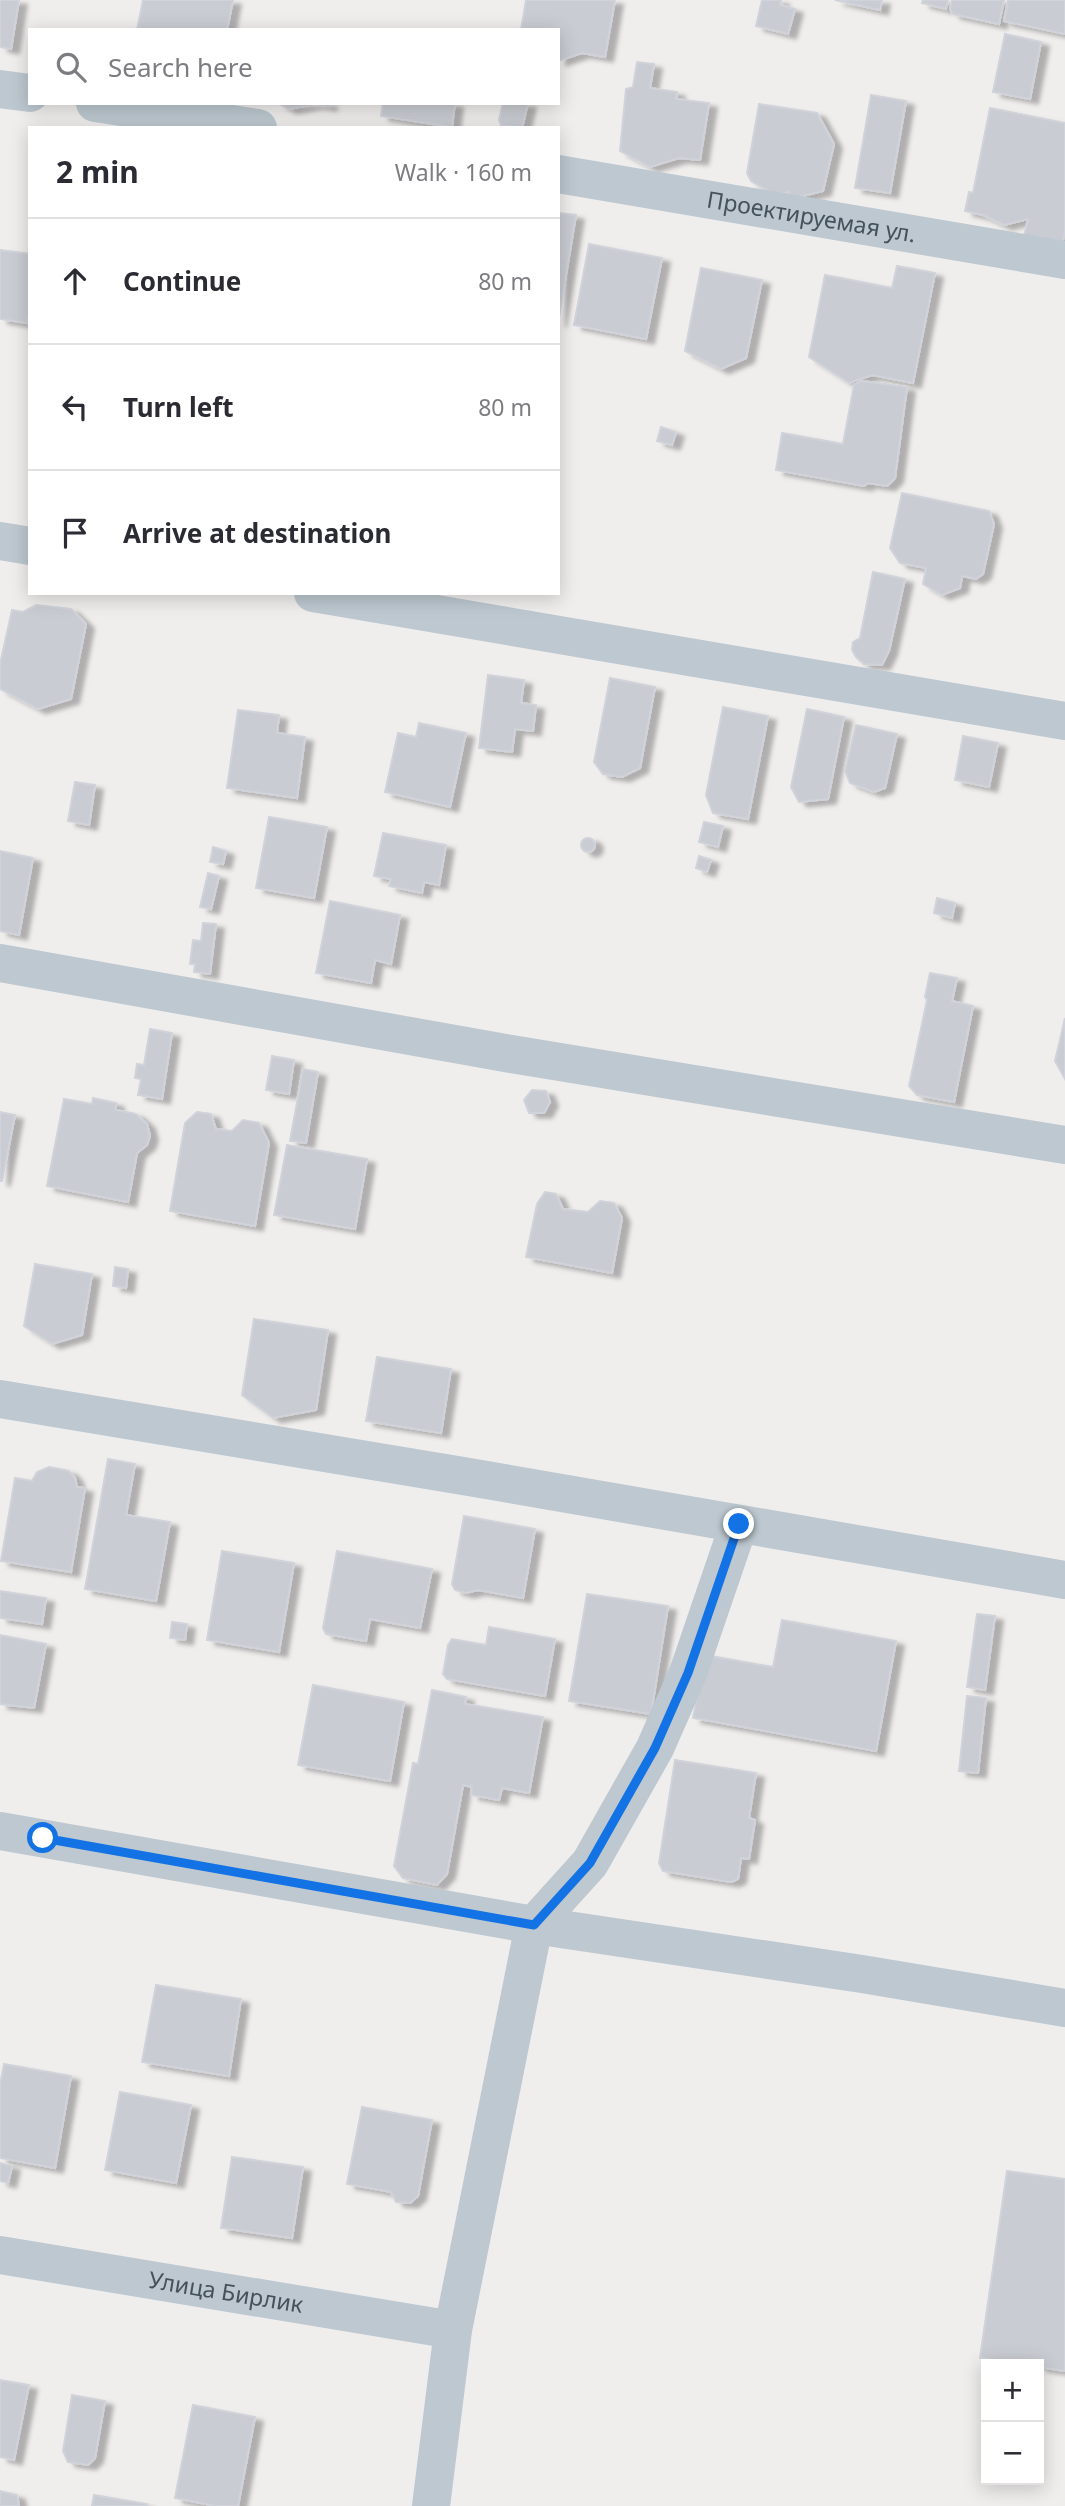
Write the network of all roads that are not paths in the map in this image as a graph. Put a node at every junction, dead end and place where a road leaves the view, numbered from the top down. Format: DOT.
graph roads {
  1 [pos="0,89"];
  2 [pos="28,93"];
  3 [pos="108,105"];
  4 [pos="245,126"];
  5 [pos="560,174"];
  6 [pos="1065,260"];
  7 [pos="0,541"];
  8 [pos="28,546"];
  9 [pos="325,595"];
  10 [pos="1065,721"];
  11 [pos="0,963"];
  12 [pos="1065,1145"];
  13 [pos="0,1399"];
  14 [pos="739,1524"];
  15 [pos="1065,1580"];
  16 [pos="0,1831"];
  17 [pos="534,1925"];
  18 [pos="1065,2008"];
  19 [pos="0,2255"];
  20 [pos="453,2330"];
  21 [pos="431,2506"];
  1 -- 2 [label="street"];
  3 -- 4 [label="street"];
  5 -- 6 [label="street, Проектируемая ул."];
  7 -- 8 [label="street"];
  9 -- 10 [label="street"];
  11 -- 12 [label="street"];
  13 -- 14 [label="street"];
  14 -- 15 [label="street"];
  14 -- 17 [label="street"];
  16 -- 17 [label="street"];
  17 -- 18 [label="street"];
  17 -- 20 [label="street"];
  19 -- 20 [label="street, Улица Бирлик"];
  20 -- 21 [label="street"];
}
